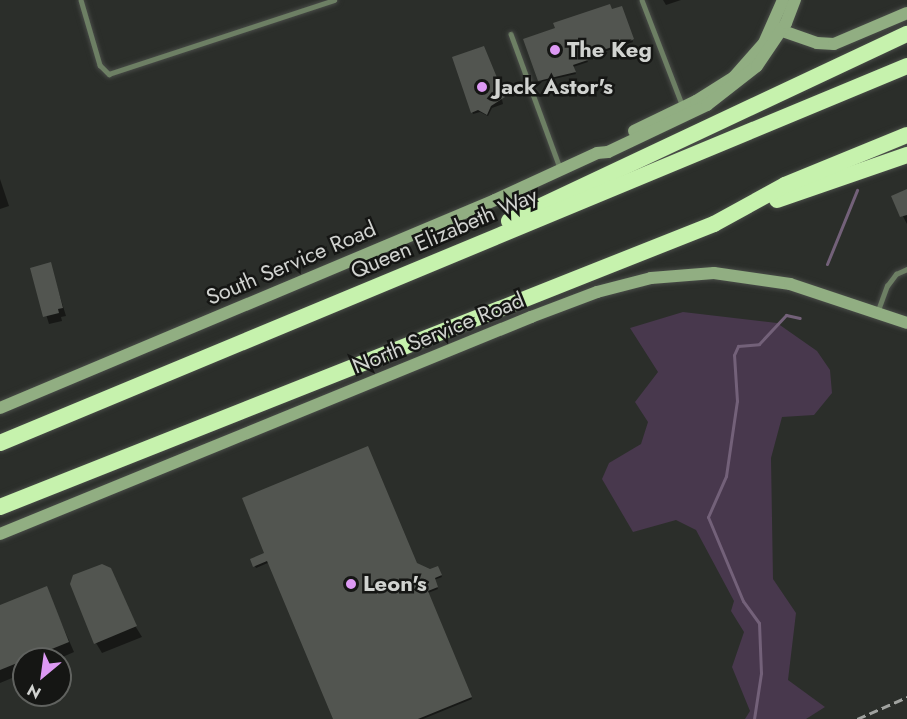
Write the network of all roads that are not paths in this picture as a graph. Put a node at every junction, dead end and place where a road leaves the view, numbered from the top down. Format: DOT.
graph roads {
  1 [pos="90,0"];
  2 [pos="334,0"];
  3 [pos="642,0"];
  4 [pos="783,0"];
  5 [pos="795,0"];
  6 [pos="82,1"];
  7 [pos="907,13"];
  8 [pos="777,29"];
  9 [pos="511,34"];
  10 [pos="907,34"];
  11 [pos="907,66"];
  12 [pos="685,111"];
  13 [pos="907,135"];
  14 [pos="907,154"];
  15 [pos="561,170"];
  16 [pos="714,224"];
  17 [pos="482,241"];
  18 [pos="907,269"];
  19 [pos="877,313"];
  20 [pos="907,323"];
  21 [pos="0,408"];
  22 [pos="0,443"];
  23 [pos="0,507"];
  24 [pos="0,534"];
  1 -- 6 [label="lane"];
  2 -- 6 [label="lane"];
  3 -- 12 [label="lane"];
  4 -- 8 [label="street, South Service Road"];
  5 -- 8 [label="street, South Service Road"];
  7 -- 8 [label="street"];
  8 -- 12 [label="street, South Service Road"];
  9 -- 15 [label="lane"];
  10 -- 17 [label="highway"];
  11 -- 17 [label="highway, Queen Elizabeth Way"];
  12 -- 15 [label="street, South Service Road"];
  13 -- 16 [label="highway"];
  14 -- 16 [label="highway"];
  15 -- 21 [label="street, South Service Road"];
  16 -- 23 [label="highway"];
  17 -- 22 [label="highway, Queen Elizabeth Way"];
  18 -- 19 [label="lane"];
  19 -- 20 [label="street, North Service Road"];
  19 -- 24 [label="street, North Service Road"];
}
